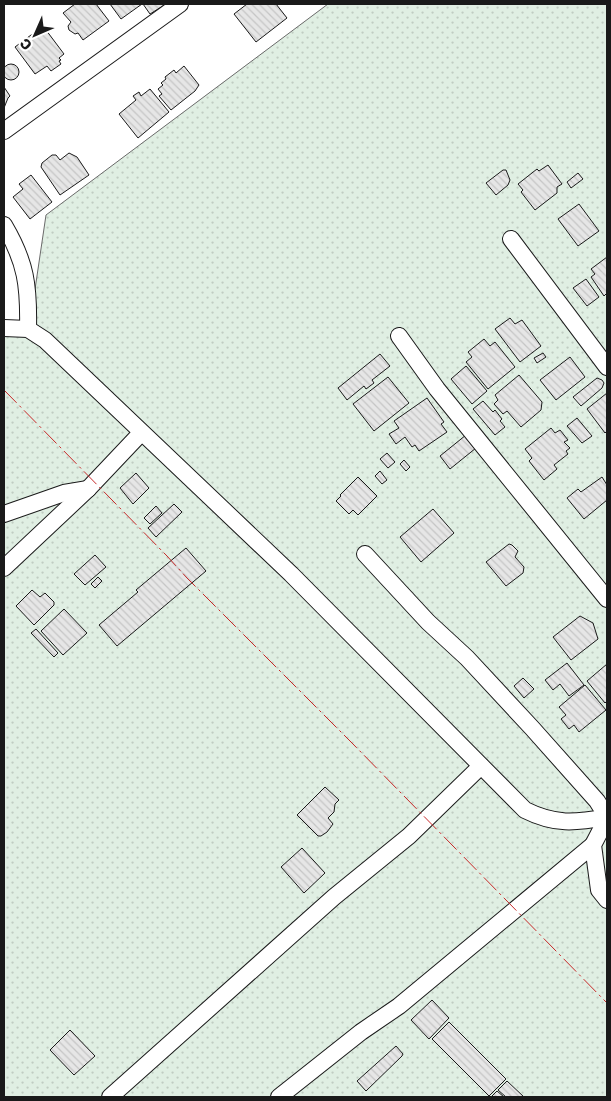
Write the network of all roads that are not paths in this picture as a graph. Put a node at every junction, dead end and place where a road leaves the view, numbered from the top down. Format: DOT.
graph roads {
  1 [pos="180,4"];
  2 [pos="4,131"];
  3 [pos="4,225"];
  4 [pos="511,239"];
  5 [pos="4,328"];
  6 [pos="28,329"];
  7 [pos="400,336"];
  8 [pos="607,367"];
  9 [pos="141,432"];
  10 [pos="88,489"];
  11 [pos="4,514"];
  12 [pos="365,554"];
  13 [pos="4,568"];
  14 [pos="607,599"];
  15 [pos="481,766"];
  16 [pos="607,817"];
  17 [pos="593,845"];
  18 [pos="607,900"];
  19 [pos="110,1097"];
  20 [pos="279,1097"];
  1 -- 2 [label="street"];
  3 -- 6 [label="street"];
  4 -- 8 [label="street"];
  5 -- 6 [label="street"];
  6 -- 9 [label="street"];
  7 -- 14 [label="street"];
  9 -- 10 [label="street"];
  9 -- 15 [label="street"];
  10 -- 11 [label="street"];
  10 -- 13 [label="street"];
  12 -- 16 [label="street"];
  15 -- 16 [label="street"];
  15 -- 19 [label="street"];
  16 -- 17 [label="street"];
  17 -- 18 [label="street"];
  17 -- 20 [label="street"];
}
